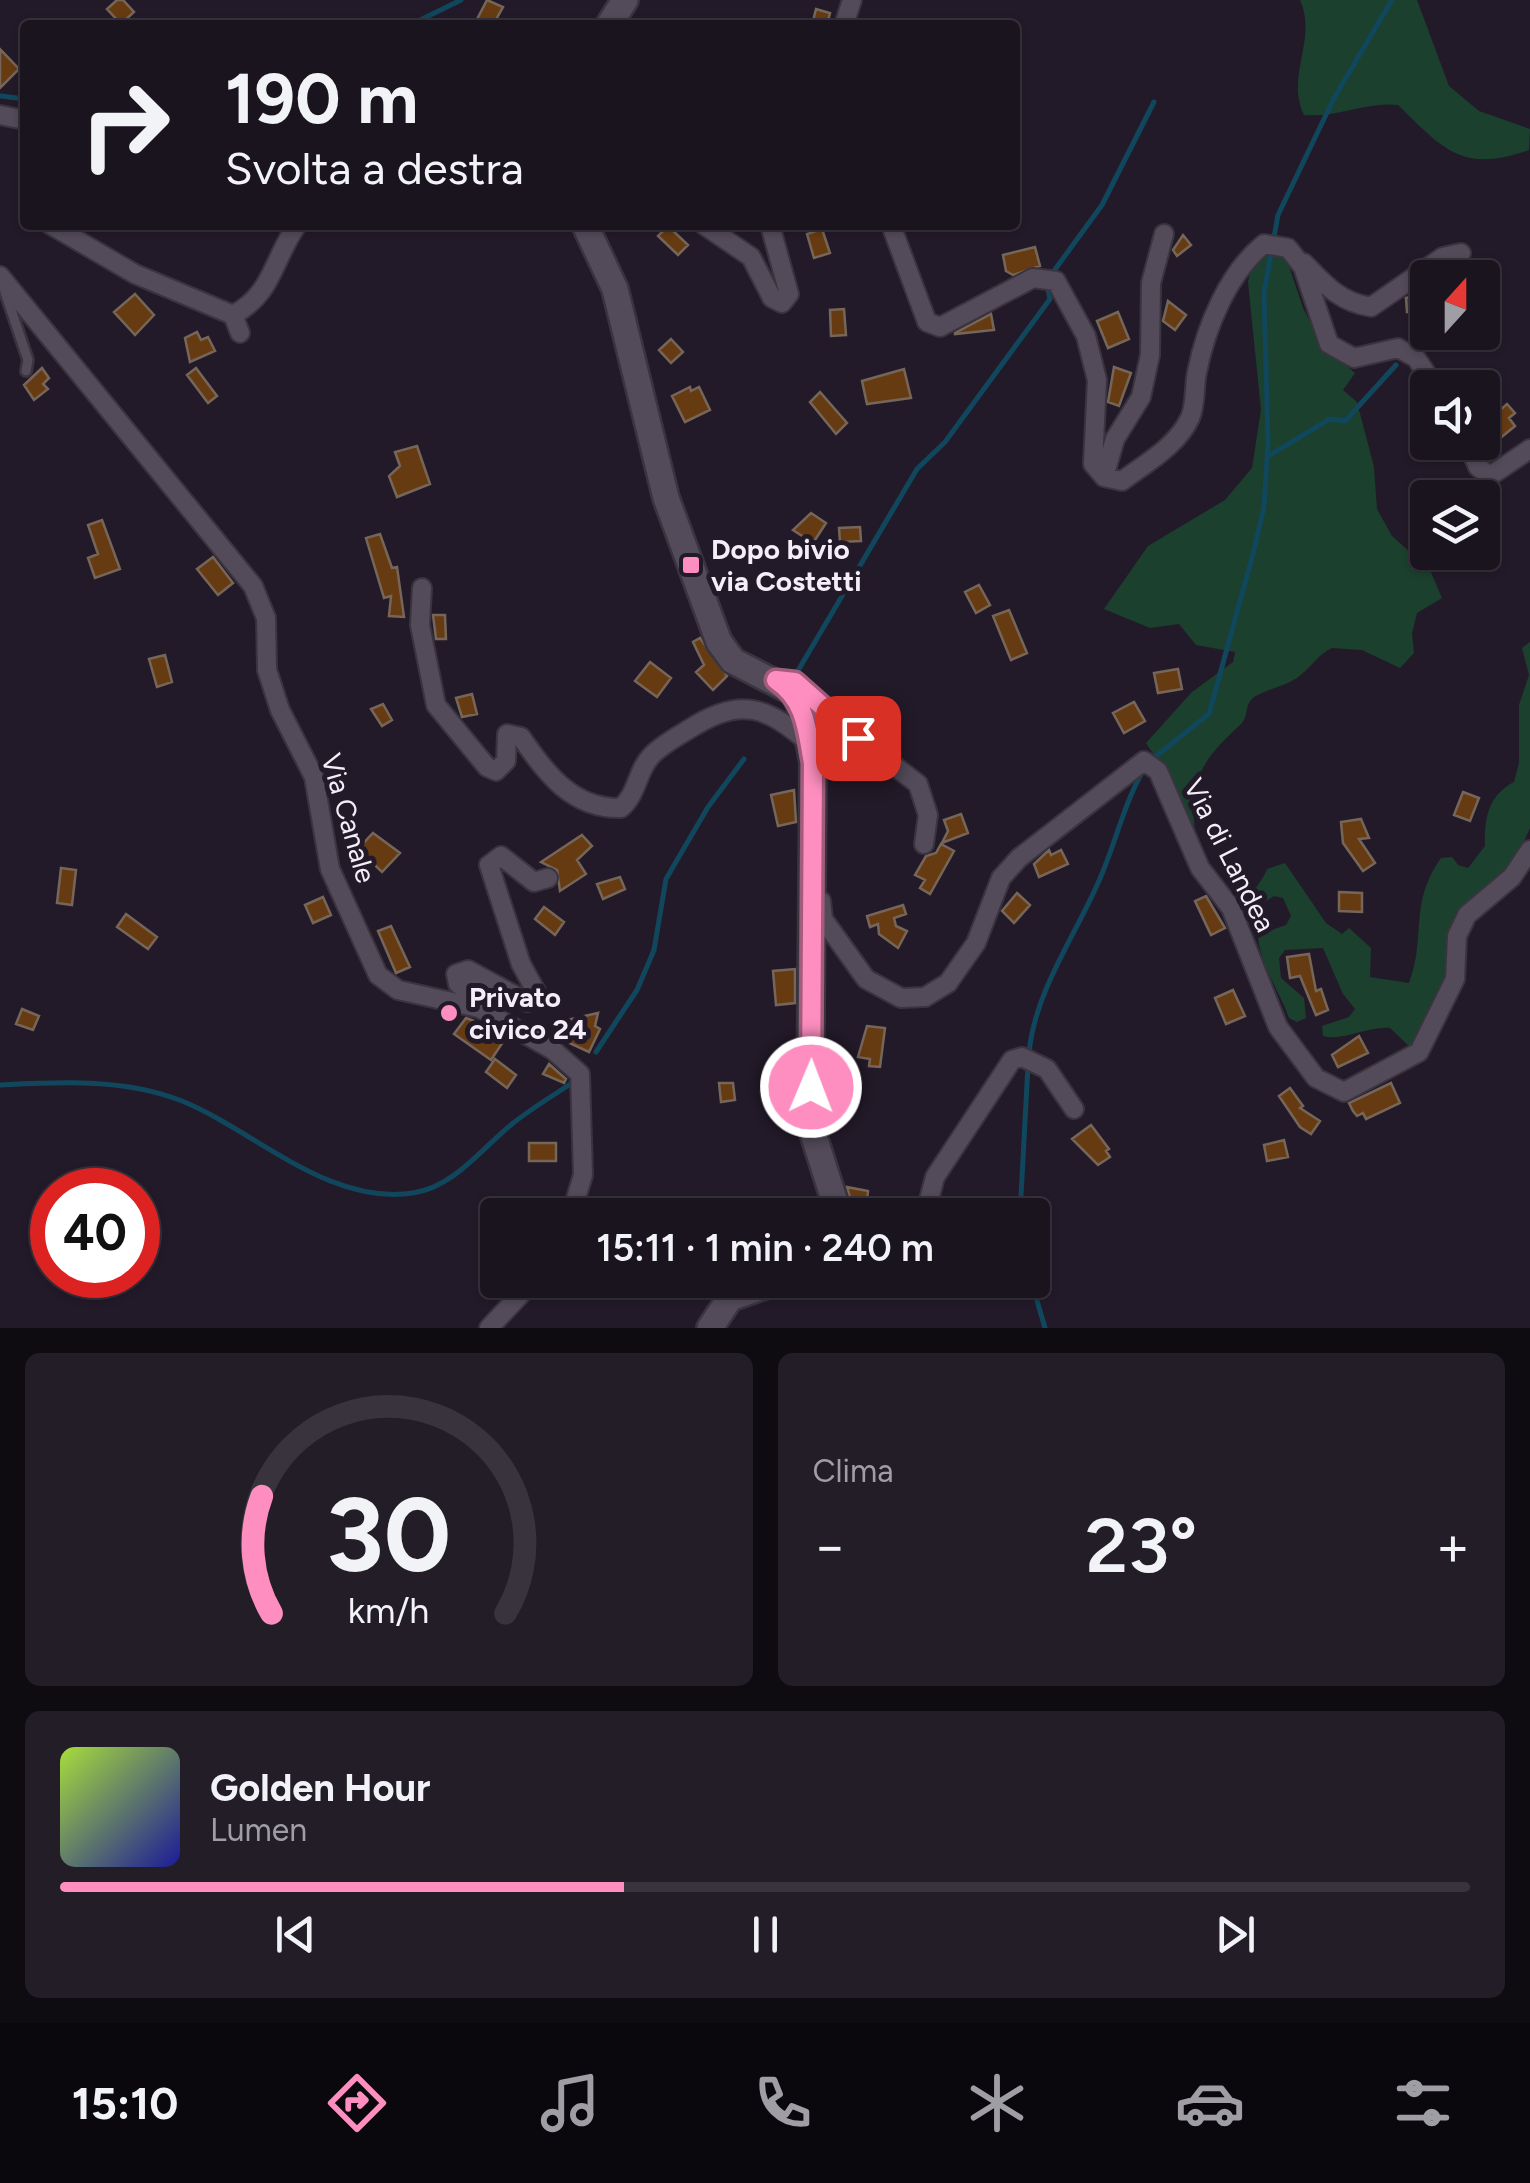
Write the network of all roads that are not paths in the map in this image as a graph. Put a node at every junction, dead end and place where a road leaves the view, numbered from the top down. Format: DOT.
graph roads {
  1 [pos="60,230"];
  2 [pos="295,230"];
  3 [pos="587,230"];
  4 [pos="712,230"];
  5 [pos="771,230"];
  6 [pos="893,230"];
  7 [pos="1164,234"];
  8 [pos="1461,253"];
  9 [pos="1295,257"];
  10 [pos="0,277"];
  11 [pos="233,314"];
  12 [pos="240,333"];
  13 [pos="26,370"];
  14 [pos="1424,370"];
  15 [pos="1530,449"];
  16 [pos="1475,460"];
  17 [pos="1104,477"];
  18 [pos="422,588"];
  19 [pos="776,680"];
  20 [pos="810,743"];
  21 [pos="924,844"];
  22 [pos="1530,850"];
  23 [pos="812,862"];
  24 [pos="548,878"];
  25 [pos="489,1014"];
  26 [pos="1074,1109"];
  27 [pos="576,1198"];
  28 [pos="834,1198"];
  29 [pos="929,1198"];
  30 [pos="517,1298"];
  31 [pos="730,1298"];
  32 [pos="488,1328"];
  33 [pos="710,1328"];
  1 -- 11 [label="street"];
  2 -- 11 [label="street"];
  3 -- 19 [label="street"];
  4 -- 5 [label="street"];
  6 -- 17 [label="street"];
  7 -- 17 [label="street"];
  8 -- 9 [label="street"];
  9 -- 14 [label="street"];
  9 -- 17 [label="street"];
  10 -- 13 [label="lane"];
  10 -- 25 [label="street, Via Canale"];
  11 -- 12 [label="street"];
  15 -- 16 [label="street"];
  18 -- 20 [label="street"];
  19 -- 20 [label="street"];
  19 -- 21 [label="street"];
  20 -- 23 [label="street"];
  22 -- 23 [label="street, Via di Landea"];
  23 -- 28 [label="street"];
  24 -- 25 [label="street"];
  25 -- 27 [label="street, Via Canale"];
  26 -- 29 [label="street"];
  30 -- 32 [label="street"];
  31 -- 33 [label="street"];
}
